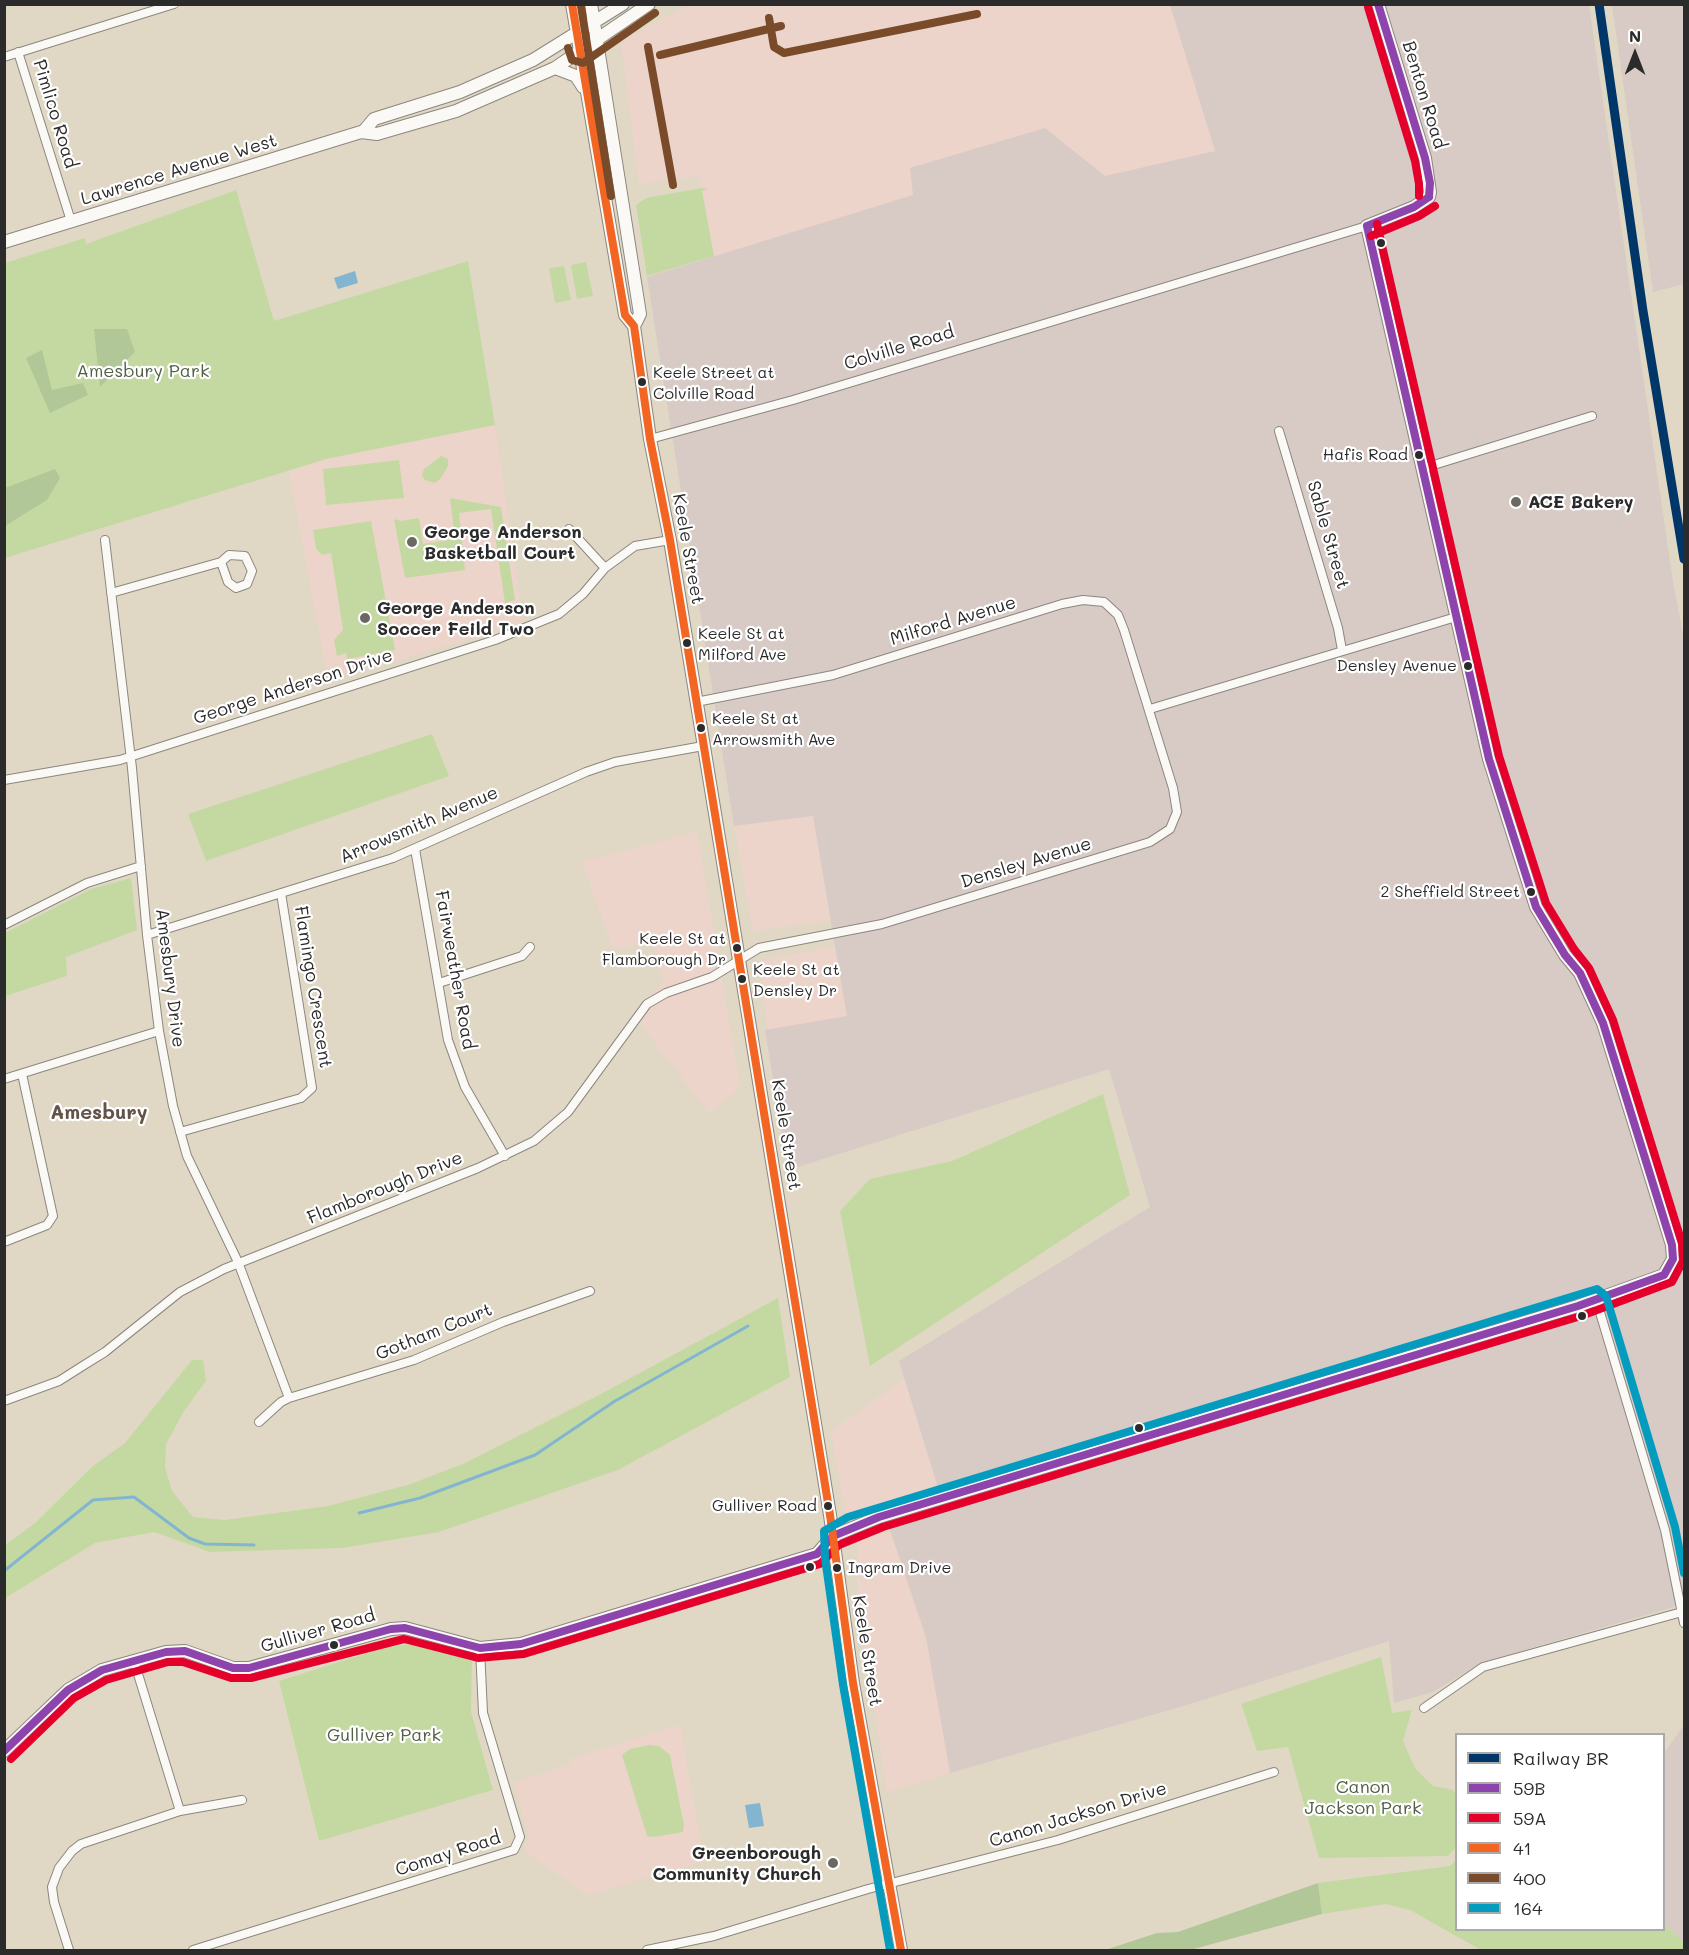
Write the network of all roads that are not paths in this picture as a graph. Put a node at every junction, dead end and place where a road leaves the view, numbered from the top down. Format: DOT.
graph roads {
  1 [pos="174,4"];
  2 [pos="572,4"];
  3 [pos="591,4"];
  4 [pos="623,4"];
  5 [pos="649,4"];
  6 [pos="1378,4"];
  7 [pos="594,25"];
  8 [pos="576,34"];
  9 [pos="597,42"];
  10 [pos="18,52"];
  11 [pos="579,52"];
  12 [pos="4,57"];
  13 [pos="555,68"];
  14 [pos="587,93"];
  15 [pos="363,132"];
  16 [pos="621,194"];
  17 [pos="604,197"];
  18 [pos="1429,197"];
  19 [pos="71,221"];
  20 [pos="1367,225"];
  21 [pos="4,242"];
  22 [pos="634,326"];
  23 [pos="1592,416"];
  24 [pos="1280,430"];
  25 [pos="650,439"];
  26 [pos="1424,468"];
  27 [pos="569,529"];
  28 [pos="105,540"];
  29 [pos="670,540"];
  30 [pos="221,562"];
  31 [pos="605,568"];
  32 [pos="111,593"];
  33 [pos="1456,617"];
  34 [pos="1342,650"];
  35 [pos="696,702"];
  36 [pos="1150,709"];
  37 [pos="704,746"];
  38 [pos="130,756"];
  39 [pos="4,780"];
  40 [pos="415,849"];
  41 [pos="141,866"];
  42 [pos="281,893"];
  43 [pos="4,925"];
  44 [pos="147,935"];
  45 [pos="530,947"];
  46 [pos="740,961"];
  47 [pos="439,983"];
  48 [pos="159,1031"];
  49 [pos="22,1074"];
  50 [pos="4,1079"];
  51 [pos="180,1132"];
  52 [pos="506,1156"];
  53 [pos="4,1242"];
  54 [pos="238,1262"];
  55 [pos="590,1291"];
  56 [pos="1596,1299"];
  57 [pos="289,1398"];
  58 [pos="4,1401"];
  59 [pos="259,1422"];
  60 [pos="833,1536"];
  61 [pos="1682,1612"];
  62 [pos="1684,1623"];
  63 [pos="480,1648"];
  64 [pos="134,1661"];
  65 [pos="1424,1708"];
  66 [pos="4,1751"];
  67 [pos="1274,1772"];
  68 [pos="242,1800"];
  69 [pos="180,1811"];
  70 [pos="889,1884"];
  71 [pos="69,1950"];
  72 [pos="193,1950"];
  73 [pos="647,1950"];
  74 [pos="901,1950"];
  1 -- 10 [label="street"];
  2 -- 8 [label="main road, Keele Street"];
  3 -- 7 [label="main road, Keele Street"];
  4 -- 7 [label="main road, Lawrence Avenue West"];
  5 -- 9 [label="main road, Lawrence Avenue West"];
  6 -- 18 [label="main road, Benton Road"];
  7 -- 8 [label="main road, Lawrence Avenue West"];
  7 -- 9 [label="main road, Keele Street"];
  8 -- 11 [label="main road, Keele Street"];
  8 -- 15 [label="main road, Lawrence Avenue West"];
  9 -- 11 [label="main road, Lawrence Avenue West"];
  9 -- 16 [label="main road, Keele Street"];
  10 -- 12 [label="street"];
  10 -- 19 [label="street, Pimlico Road"];
  11 -- 13 [label="main road, Lawrence Avenue West"];
  11 -- 14 [label="main road, Keele Street"];
  13 -- 14 [label="main road"];
  13 -- 15 [label="main road, Lawrence Avenue West"];
  14 -- 17 [label="main road, Keele Street"];
  15 -- 19 [label="main road, Lawrence Avenue West"];
  16 -- 17 [label="main road"];
  16 -- 22 [label="main road, Keele Street"];
  17 -- 22 [label="main road, Keele Street"];
  18 -- 20 [label="main road, Colville Road"];
  19 -- 21 [label="main road, Lawrence Avenue West"];
  20 -- 25 [label="street, Colville Road"];
  20 -- 26 [label="main road"];
  22 -- 25 [label="main road, Keele Street"];
  23 -- 26 [label="street"];
  24 -- 34 [label="street, Sable Street"];
  25 -- 29 [label="main road, Keele Street"];
  26 -- 33 [label="main road"];
  27 -- 31 [label="street"];
  28 -- 32 [label="street, Amesbury Drive"];
  29 -- 31 [label="street, George Anderson Drive"];
  29 -- 35 [label="main road, Keele Street"];
  30 -- 32 [label="street"];
  31 -- 38 [label="street, George Anderson Drive"];
  32 -- 38 [label="street, Amesbury Drive"];
  33 -- 34 [label="street"];
  33 -- 56 [label="main road"];
  34 -- 36 [label="street"];
  35 -- 36 [label="street, Milford Avenue"];
  35 -- 37 [label="main road, Keele Street"];
  36 -- 46 [label="street, Densley Avenue"];
  37 -- 40 [label="street, Arrowsmith Avenue"];
  37 -- 46 [label="main road, Keele Street"];
  38 -- 39 [label="street, George Anderson Drive"];
  38 -- 41 [label="street, Amesbury Drive"];
  40 -- 42 [label="street, Arrowsmith Avenue"];
  40 -- 47 [label="street, Fairweather Road"];
  41 -- 43 [label="street"];
  41 -- 44 [label="street, Amesbury Drive"];
  42 -- 44 [label="street, Arrowsmith Avenue"];
  42 -- 51 [label="street, Flamingo Crescent"];
  44 -- 48 [label="street, Amesbury Drive"];
  45 -- 47 [label="street"];
  46 -- 52 [label="street, Flamborough Drive"];
  46 -- 60 [label="main road, Keele Street"];
  47 -- 52 [label="street, Fairweather Road"];
  48 -- 49 [label="street"];
  48 -- 51 [label="street, Amesbury Drive"];
  49 -- 50 [label="street"];
  49 -- 53 [label="street"];
  51 -- 54 [label="street, Amesbury Drive"];
  52 -- 54 [label="street, Flamborough Drive"];
  54 -- 57 [label="street, Amesbury Drive"];
  54 -- 58 [label="street, Flamborough Drive"];
  55 -- 57 [label="street, Gotham Court"];
  56 -- 60 [label="main road"];
  56 -- 61 [label="street"];
  57 -- 59 [label="street"];
  60 -- 63 [label="main road, Gulliver Road"];
  60 -- 70 [label="main road, Keele Street"];
  61 -- 62 [label="street"];
  61 -- 65 [label="street"];
  63 -- 64 [label="main road, Gulliver Road"];
  63 -- 72 [label="street, Comay Road"];
  64 -- 66 [label="main road, Gulliver Road"];
  64 -- 69 [label="street"];
  67 -- 70 [label="street, Canon Jackson Drive"];
  68 -- 69 [label="street"];
  69 -- 71 [label="street"];
  70 -- 73 [label="street, Canon Jackson Drive"];
  70 -- 74 [label="main road, Keele Street"];
}
